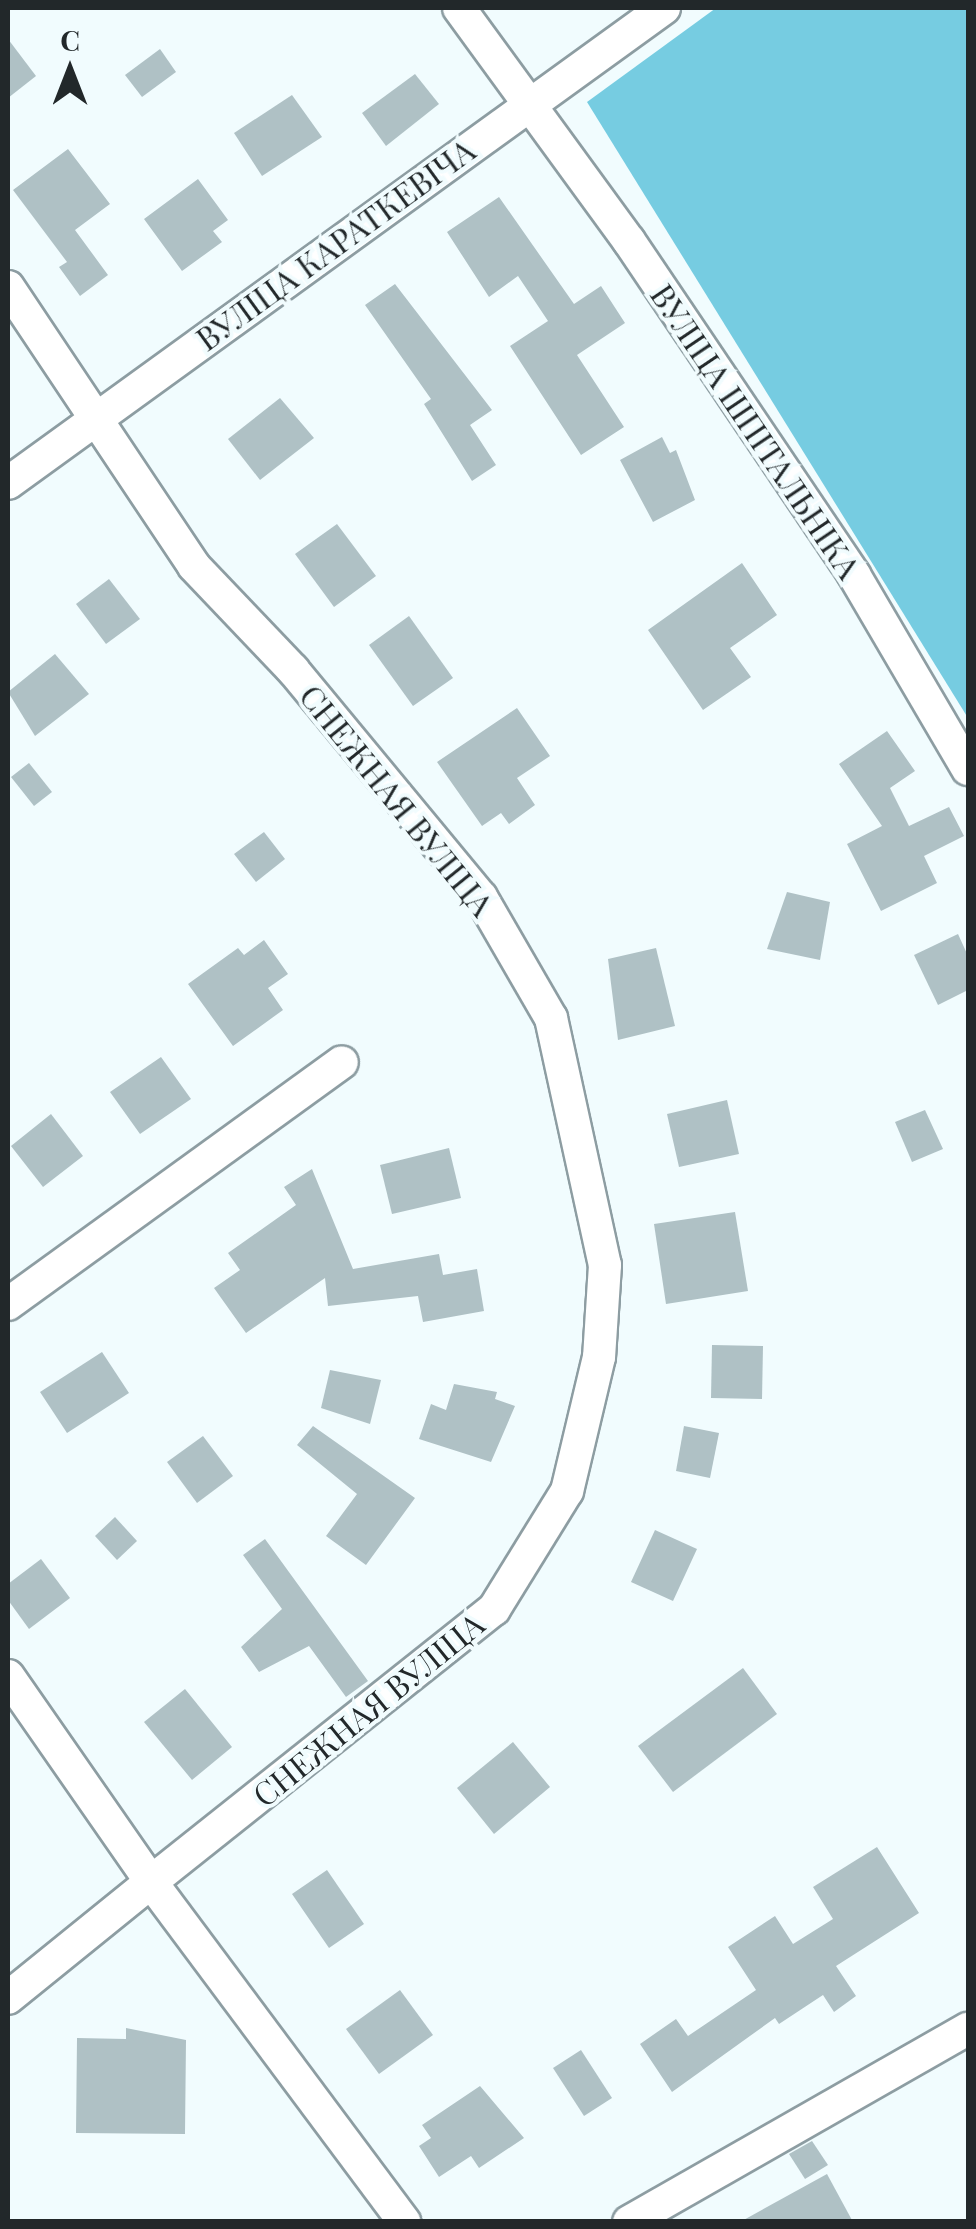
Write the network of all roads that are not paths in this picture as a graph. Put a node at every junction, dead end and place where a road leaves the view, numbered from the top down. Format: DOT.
graph roads {
  1 [pos="459,8"];
  2 [pos="664,8"];
  3 [pos="526,105"];
  4 [pos="8,287"];
  5 [pos="96,418"];
  6 [pos="8,483"];
  7 [pos="968,770"];
  8 [pos="342,1062"];
  9 [pos="8,1304"];
  10 [pos="8,1676"];
  11 [pos="151,1882"];
  12 [pos="8,1998"];
  13 [pos="968,2028"];
  14 [pos="404,2222"];
  15 [pos="629,2222"];
  1 -- 3 [label="street, ВУЛІЦА ШПІТАЛЬНІКА"];
  2 -- 3 [label="street, ВУЛІЦА КАРАТКЕВІЧА"];
  3 -- 5 [label="street, ВУЛІЦА КАРАТКЕВІЧА"];
  3 -- 7 [label="street, ВУЛІЦА ШПІТАЛЬНІКА"];
  4 -- 5 [label="street, СНЕЖНАЯ ВУЛІЦА"];
  5 -- 6 [label="street, ВУЛІЦА КАРАТКЕВІЧА"];
  5 -- 11 [label="street, СНЕЖНАЯ ВУЛІЦА"];
  8 -- 9 [label="street"];
  10 -- 11 [label="street"];
  11 -- 12 [label="street, СНЕЖНАЯ ВУЛІЦА"];
  11 -- 14 [label="street"];
  13 -- 15 [label="street"];
}
